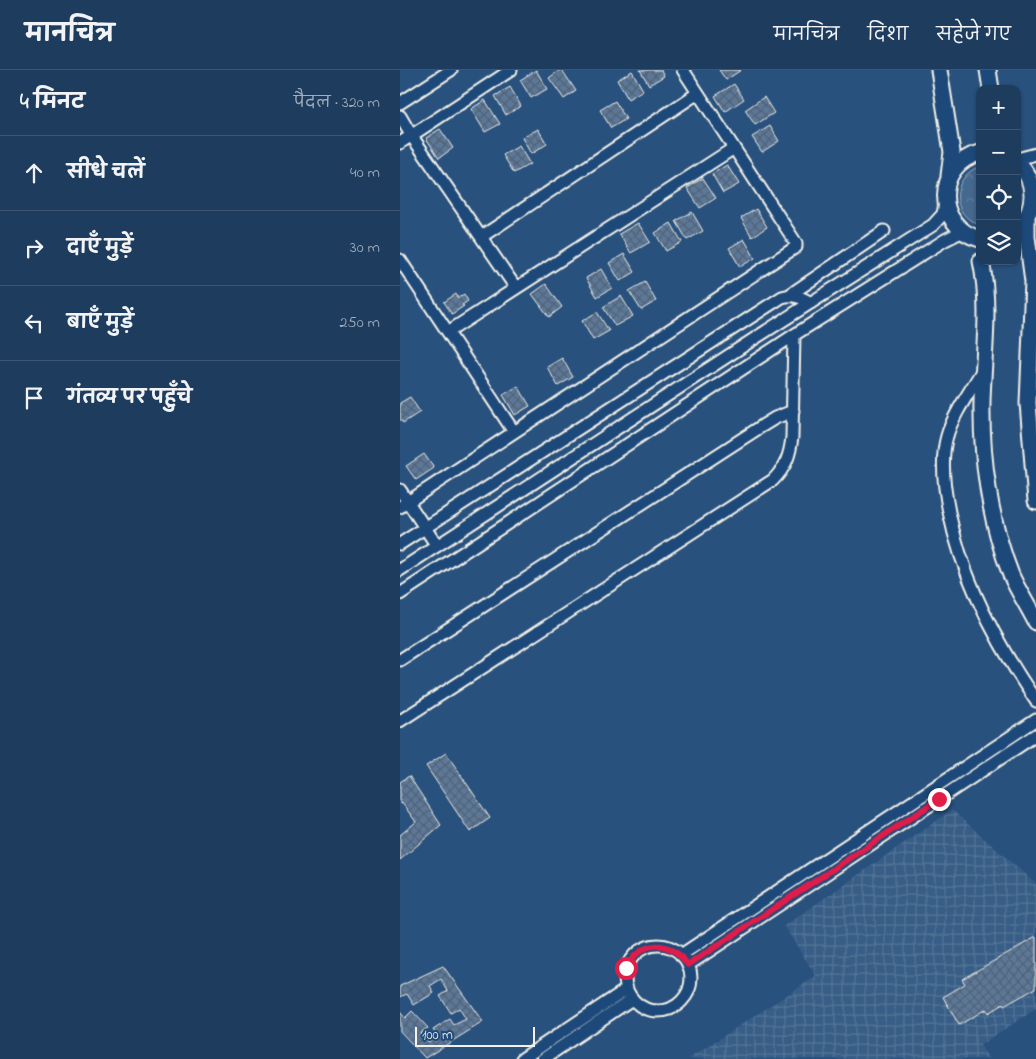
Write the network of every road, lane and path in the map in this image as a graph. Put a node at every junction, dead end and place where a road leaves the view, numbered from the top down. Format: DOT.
graph roads {
  1 [pos="451,70"];
  2 [pos="510,70"];
  3 [pos="683,70"];
  4 [pos="938,70"];
  5 [pos="988,70"];
  6 [pos="990,85"];
  7 [pos="698,93"];
  8 [pos="400,103"];
  9 [pos="400,116"];
  10 [pos="411,135"];
  11 [pos="400,143"];
  12 [pos="734,148"];
  13 [pos="976,154"];
  14 [pos="1036,154"];
  15 [pos="1021,160"];
  16 [pos="1021,165"];
  17 [pos="948,178"];
  18 [pos="1035,190"];
  19 [pos="945,203"];
  20 [pos="1022,223"];
  21 [pos="884,232"];
  22 [pos="481,236"];
  23 [pos="973,236"];
  24 [pos="400,260"];
  25 [pos="982,265"];
  26 [pos="1033,267"];
  27 [pos="516,288"];
  28 [pos="788,296"];
  29 [pos="811,303"];
  30 [pos="448,332"];
  31 [pos="794,335"];
  32 [pos="983,369"];
  33 [pos="1033,377"];
  34 [pos="793,411"];
  35 [pos="514,432"];
  36 [pos="400,490"];
  37 [pos="1036,501"];
  38 [pos="404,505"];
  39 [pos="425,528"];
  40 [pos="400,544"];
  41 [pos="437,546"];
  42 [pos="400,570"];
  43 [pos="400,594"];
  44 [pos="1036,622"];
  45 [pos="400,660"];
  46 [pos="1036,702"];
  47 [pos="1036,720"];
  48 [pos="400,721"];
  49 [pos="1036,735"];
  50 [pos="684,960"];
  51 [pos="629,994"];
  52 [pos="522,1059"];
  53 [pos="543,1059"];
  1 -- 8 [label="street"];
  2 -- 10 [label="street"];
  3 -- 7 [label="street"];
  4 -- 17 [label="main road"];
  5 -- 6 [label="main road"];
  7 -- 12 [label="street"];
  7 -- 22 [label="street"];
  9 -- 10 [label="street"];
  10 -- 11 [label="street"];
  10 -- 22 [label="street"];
  12 -- 27 [label="street"];
  12 -- 35 [label="street"];
  13 -- 17 [label="main road"];
  14 -- 15 [label="street"];
  16 -- 18 [label="main road"];
  17 -- 19 [label="main road"];
  18 -- 20 [label="main road"];
  19 -- 23 [label="main road"];
  19 -- 29 [label="street"];
  20 -- 26 [label="main road"];
  21 -- 28 [label="street"];
  22 -- 27 [label="street"];
  23 -- 31 [label="street"];
  24 -- 30 [label="street"];
  25 -- 32 [label="main road"];
  26 -- 33 [label="main road"];
  27 -- 30 [label="street"];
  28 -- 29 [label="street"];
  28 -- 39 [label="street"];
  29 -- 41 [label="street"];
  30 -- 35 [label="street"];
  31 -- 34 [label="street"];
  31 -- 43 [label="street"];
  32 -- 44 [label="main road"];
  32 -- 46 [label="street"];
  33 -- 37 [label="main road"];
  34 -- 45 [label="street"];
  34 -- 48 [label="street"];
  35 -- 38 [label="street"];
  36 -- 38 [label="street"];
  38 -- 39 [label="street"];
  39 -- 40 [label="street"];
  39 -- 41 [label="street"];
  41 -- 42 [label="street"];
  47 -- 50 [label="street"];
  49 -- 50 [label="street"];
  50 -- 51 [label="street"];
  50 -- 51 [label="street"];
  51 -- 52 [label="street"];
  51 -- 53 [label="street"];
}
